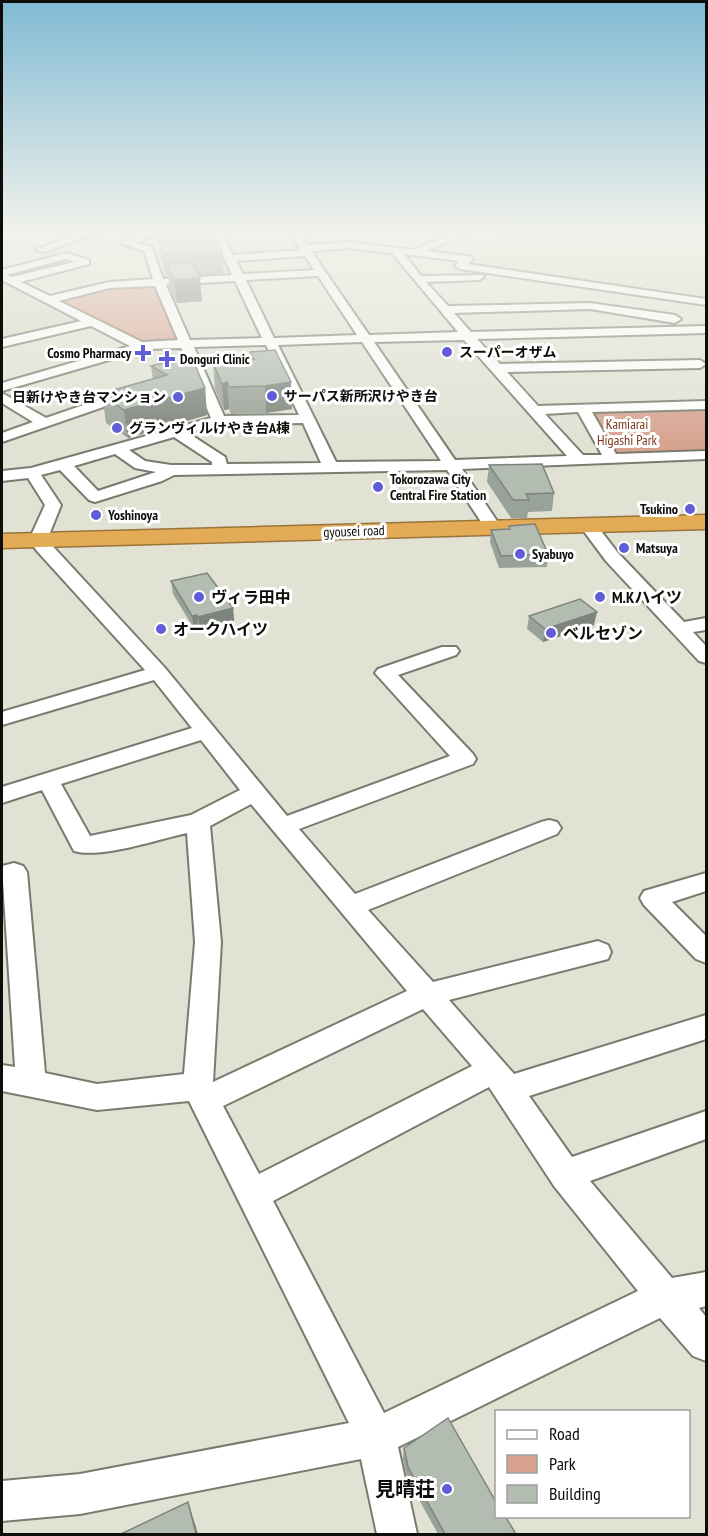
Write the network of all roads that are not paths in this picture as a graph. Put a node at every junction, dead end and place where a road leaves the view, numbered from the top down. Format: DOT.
graph roads {
  1 [pos="52,302"];
  2 [pos="168,302"];
  3 [pos="250,302"];
  4 [pos="341,302"];
  5 [pos="437,302"];
  6 [pos="470,302"];
  7 [pos="551,302"];
  8 [pos="570,302"];
  9 [pos="597,302"];
  10 [pos="573,306"];
  11 [pos="590,306"];
  12 [pos="444,310"];
  13 [pos="92,322"];
  14 [pos="706,329"];
  15 [pos="686,330"];
  16 [pos="467,336"];
  17 [pos="367,339"];
  18 [pos="270,341"];
  19 [pos="2,343"];
  20 [pos="186,344"];
  21 [pos="138,345"];
  22 [pos="704,364"];
  23 [pos="496,368"];
  24 [pos="198,373"];
  25 [pos="181,377"];
  26 [pos="2,387"];
  27 [pos="148,387"];
  28 [pos="2,397"];
  29 [pos="706,405"];
  30 [pos="583,408"];
  31 [pos="536,410"];
  32 [pos="309,419"];
  33 [pos="219,420"];
  34 [pos="44,423"];
  35 [pos="177,433"];
  36 [pos="2,438"];
  37 [pos="118,450"];
  38 [pos="706,455"];
  39 [pos="610,458"];
  40 [pos="578,459"];
  41 [pos="64,465"];
  42 [pos="451,465"];
  43 [pos="331,467"];
  44 [pos="219,469"];
  45 [pos="171,470"];
  46 [pos="32,473"];
  47 [pos="2,476"];
  48 [pos="706,522"];
  49 [pos="588,526"];
  50 [pos="493,527"];
  51 [pos="38,540"];
  52 [pos="2,541"];
  53 [pos="706,624"];
  54 [pos="679,629"];
  55 [pos="449,651"];
  56 [pos="706,657"];
  57 [pos="158,672"];
  58 [pos="2,719"];
  59 [pos="207,731"];
  60 [pos="48,780"];
  61 [pos="254,792"];
  62 [pos="2,795"];
  63 [pos="198,822"];
  64 [pos="283,826"];
  65 [pos="549,828"];
  66 [pos="2,875"];
  67 [pos="706,882"];
  68 [pos="351,906"];
  69 [pos="598,952"];
  70 [pos="706,952"];
  71 [pos="426,995"];
  72 [pos="706,1027"];
  73 [pos="2,1078"];
  74 [pos="502,1080"];
  75 [pos="31,1083"];
  76 [pos="201,1095"];
  77 [pos="706,1125"];
  78 [pos="565,1175"];
  79 [pos="253,1194"];
  80 [pos="706,1289"];
  81 [pos="665,1297"];
  82 [pos="706,1343"];
  83 [pos="376,1437"];
  84 [pos="2,1501"];
  85 [pos="397,1534"];
  1 -- 13 [label="street"];
  2 -- 20 [label="street"];
  3 -- 18 [label="street"];
  4 -- 17 [label="street"];
  5 -- 12 [label="street"];
  6 -- 12 [label="street"];
  7 -- 10 [label="street"];
  8 -- 10 [label="street"];
  9 -- 11 [label="street"];
  10 -- 11 [label="street"];
  11 -- 15 [label="street"];
  12 -- 16 [label="street"];
  13 -- 19 [label="street"];
  13 -- 21 [label="street"];
  14 -- 15 [label="street"];
  15 -- 16 [label="street"];
  16 -- 17 [label="street"];
  16 -- 23 [label="street"];
  17 -- 18 [label="street"];
  17 -- 42 [label="street"];
  18 -- 20 [label="street"];
  18 -- 32 [label="street"];
  20 -- 21 [label="street"];
  20 -- 24 [label="street"];
  21 -- 26 [label="street"];
  22 -- 23 [label="street"];
  23 -- 31 [label="street"];
  24 -- 25 [label="street"];
  24 -- 33 [label="street"];
  27 -- 34 [label="street"];
  28 -- 34 [label="street"];
  29 -- 30 [label="street"];
  30 -- 31 [label="street"];
  30 -- 39 [label="street"];
  31 -- 40 [label="street"];
  32 -- 33 [label="street"];
  32 -- 43 [label="street"];
  33 -- 35 [label="street"];
  34 -- 36 [label="street"];
  35 -- 37 [label="street"];
  35 -- 44 [label="street"];
  37 -- 41 [label="street"];
  37 -- 45 [label="street"];
  38 -- 39 [label="street"];
  39 -- 40 [label="street"];
  40 -- 42 [label="street"];
  41 -- 45 [label="street"];
  41 -- 46 [label="street"];
  42 -- 43 [label="street"];
  42 -- 50 [label="street"];
  43 -- 44 [label="street"];
  44 -- 45 [label="street"];
  46 -- 47 [label="street"];
  46 -- 51 [label="street"];
  48 -- 49 [label="highway, gyousei road"];
  49 -- 50 [label="highway, gyousei road"];
  49 -- 54 [label="street"];
  50 -- 51 [label="highway, gyousei road"];
  51 -- 52 [label="highway, gyousei road"];
  51 -- 57 [label="street"];
  53 -- 54 [label="street"];
  54 -- 56 [label="street"];
  55 -- 64 [label="street"];
  57 -- 58 [label="street"];
  57 -- 59 [label="street"];
  59 -- 60 [label="street"];
  59 -- 61 [label="street"];
  60 -- 62 [label="street"];
  60 -- 63 [label="street"];
  61 -- 63 [label="street"];
  61 -- 64 [label="street"];
  63 -- 76 [label="street"];
  64 -- 68 [label="street"];
  65 -- 68 [label="street"];
  66 -- 75 [label="street"];
  67 -- 70 [label="street"];
  68 -- 71 [label="street"];
  69 -- 71 [label="street"];
  71 -- 74 [label="street"];
  71 -- 76 [label="street"];
  72 -- 74 [label="street"];
  73 -- 75 [label="street"];
  74 -- 78 [label="street"];
  74 -- 79 [label="street"];
  75 -- 76 [label="street"];
  76 -- 79 [label="street"];
  77 -- 78 [label="street"];
  78 -- 81 [label="street"];
  79 -- 83 [label="street"];
  80 -- 81 [label="street"];
  81 -- 82 [label="street"];
  81 -- 83 [label="street"];
  83 -- 84 [label="street"];
  83 -- 85 [label="street"];
}
